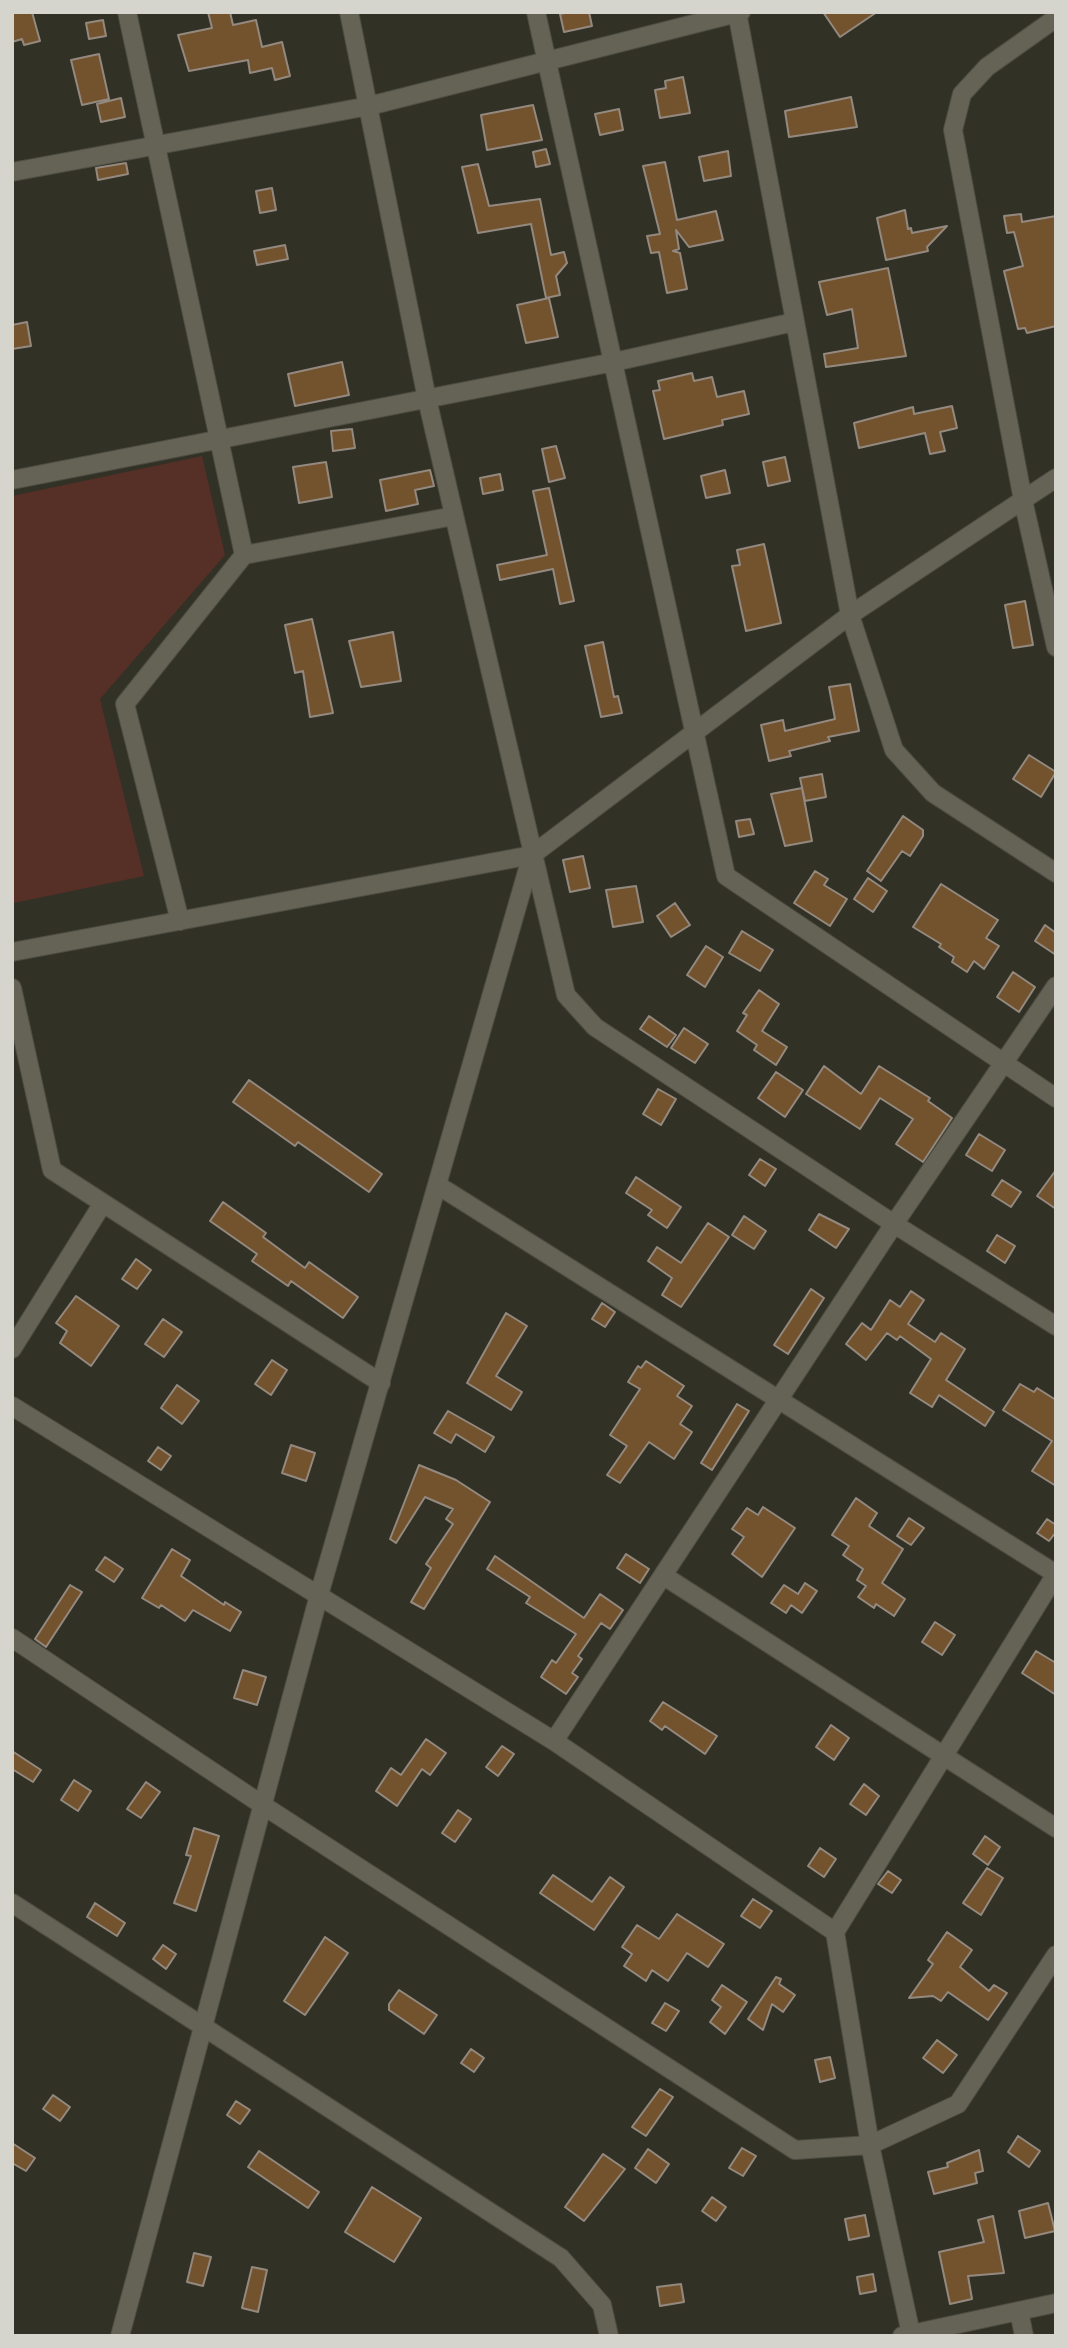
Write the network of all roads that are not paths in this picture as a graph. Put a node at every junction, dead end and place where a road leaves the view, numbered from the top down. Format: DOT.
graph roads {
  1 [pos="127,12"];
  2 [pos="349,12"];
  3 [pos="536,12"];
  4 [pos="738,13"];
  5 [pos="1056,18"];
  6 [pos="546,61"];
  7 [pos="369,106"];
  8 [pos="153,144"];
  9 [pos="12,172"];
  10 [pos="794,322"];
  11 [pos="614,362"];
  12 [pos="427,399"];
  13 [pos="219,440"];
  14 [pos="1056,478"];
  15 [pos="12,480"];
  16 [pos="1023,500"];
  17 [pos="454,516"];
  18 [pos="244,555"];
  19 [pos="850,615"];
  20 [pos="1056,647"];
  21 [pos="694,732"];
  22 [pos="532,855"];
  23 [pos="1056,873"];
  24 [pos="180,921"];
  25 [pos="12,952"];
  26 [pos="1056,986"];
  27 [pos="12,988"];
  28 [pos="1003,1065"];
  29 [pos="1056,1098"];
  30 [pos="439,1186"];
  31 [pos="103,1203"];
  32 [pos="894,1224"];
  33 [pos="1056,1326"];
  34 [pos="12,1349"];
  35 [pos="381,1383"];
  36 [pos="781,1400"];
  37 [pos="12,1406"];
  38 [pos="1056,1574"];
  39 [pos="664,1576"];
  40 [pos="319,1595"];
  41 [pos="12,1638"];
  42 [pos="554,1741"];
  43 [pos="944,1756"];
  44 [pos="264,1806"];
  45 [pos="1056,1828"];
  46 [pos="12,1903"];
  47 [pos="835,1932"];
  48 [pos="1056,1955"];
  49 [pos="204,2027"];
  50 [pos="870,2145"];
  51 [pos="1056,2303"];
  52 [pos="1019,2311"];
  53 [pos="906,2335"];
  54 [pos="120,2336"];
  55 [pos="609,2336"];
  56 [pos="1024,2336"];
  1 -- 8 [label="street"];
  2 -- 7 [label="street"];
  3 -- 6 [label="street"];
  4 -- 6 [label="street"];
  4 -- 10 [label="street"];
  5 -- 16 [label="street"];
  6 -- 7 [label="street"];
  6 -- 11 [label="street"];
  7 -- 8 [label="street"];
  7 -- 12 [label="street"];
  8 -- 9 [label="street"];
  8 -- 13 [label="street"];
  10 -- 11 [label="street"];
  10 -- 19 [label="street"];
  11 -- 12 [label="street"];
  11 -- 21 [label="street"];
  12 -- 13 [label="street"];
  12 -- 17 [label="street"];
  13 -- 15 [label="street"];
  13 -- 18 [label="street"];
  14 -- 16 [label="street"];
  16 -- 19 [label="street"];
  16 -- 20 [label="street"];
  17 -- 18 [label="street"];
  17 -- 22 [label="street"];
  18 -- 24 [label="street"];
  19 -- 21 [label="street"];
  19 -- 23 [label="street"];
  21 -- 22 [label="street"];
  21 -- 28 [label="street"];
  22 -- 24 [label="street"];
  22 -- 30 [label="street"];
  22 -- 32 [label="street"];
  24 -- 25 [label="street"];
  26 -- 28 [label="street"];
  27 -- 31 [label="street"];
  28 -- 29 [label="street"];
  28 -- 32 [label="street"];
  30 -- 35 [label="street"];
  30 -- 36 [label="street"];
  31 -- 34 [label="street"];
  31 -- 35 [label="street"];
  32 -- 33 [label="street"];
  32 -- 36 [label="street"];
  35 -- 40 [label="street"];
  36 -- 38 [label="street"];
  36 -- 39 [label="street"];
  37 -- 40 [label="street"];
  38 -- 43 [label="street"];
  39 -- 42 [label="street"];
  39 -- 43 [label="street"];
  40 -- 42 [label="street"];
  40 -- 44 [label="street"];
  41 -- 44 [label="street"];
  42 -- 47 [label="street"];
  43 -- 45 [label="street"];
  43 -- 47 [label="street"];
  44 -- 49 [label="street"];
  44 -- 50 [label="street"];
  46 -- 49 [label="street"];
  47 -- 50 [label="street"];
  48 -- 50 [label="street"];
  49 -- 54 [label="street"];
  49 -- 55 [label="street"];
  50 -- 53 [label="street"];
  51 -- 52 [label="street"];
  52 -- 53 [label="street"];
  52 -- 56 [label="street"];
}
